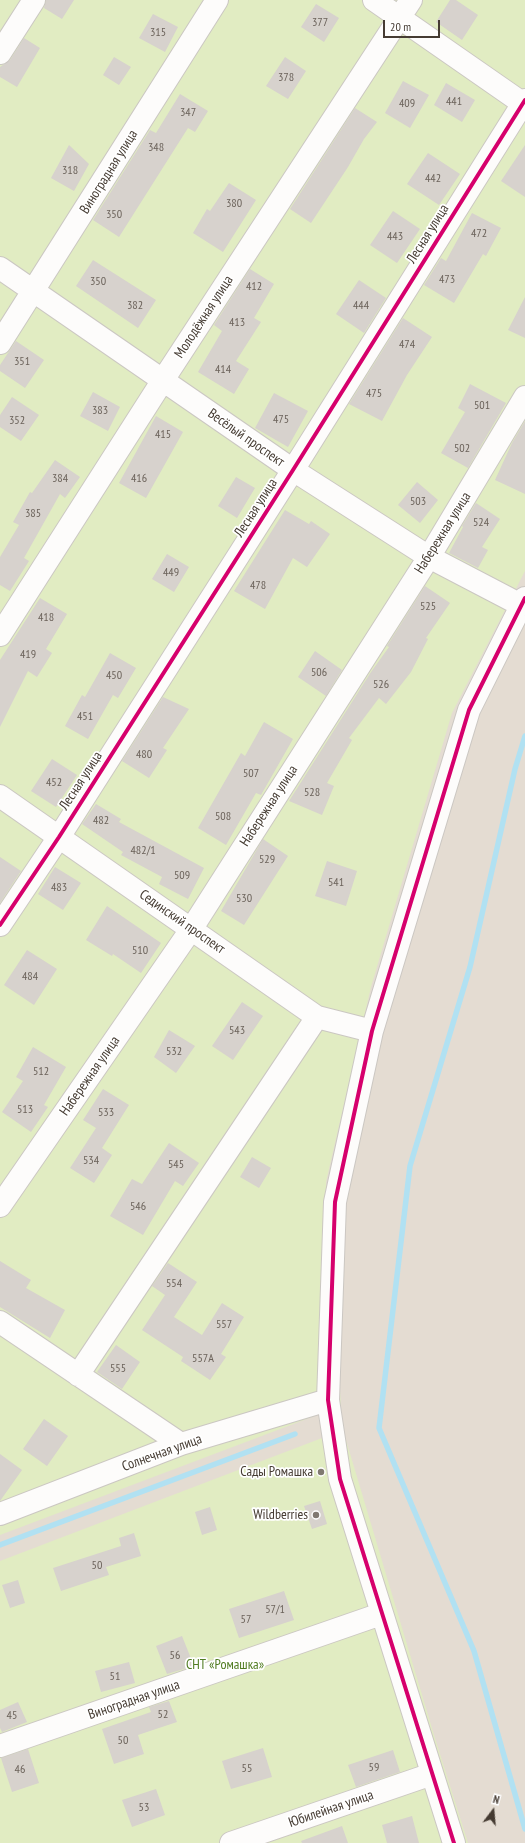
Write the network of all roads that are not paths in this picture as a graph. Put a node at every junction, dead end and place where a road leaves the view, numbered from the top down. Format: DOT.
graph roads {
  1 [pos="34,0"];
  2 [pos="217,0"];
  3 [pos="374,0"];
  4 [pos="406,9"];
  5 [pos="0,53"];
  6 [pos="524,103"];
  7 [pos="0,268"];
  8 [pos="34,291"];
  9 [pos="0,343"];
  10 [pos="163,380"];
  11 [pos="525,398"];
  12 [pos="293,470"];
  13 [pos="429,557"];
  14 [pos="523,601"];
  15 [pos="0,635"];
  16 [pos="0,796"];
  17 [pos="59,836"];
  18 [pos="0,925"];
  19 [pos="192,928"];
  20 [pos="317,1017"];
  21 [pos="372,1031"];
  22 [pos="0,1206"];
  23 [pos="0,1322"];
  24 [pos="78,1375"];
  25 [pos="328,1400"];
  26 [pos="181,1444"];
  27 [pos="0,1514"];
  28 [pos="381,1614"];
  29 [pos="0,1746"];
  30 [pos="432,1774"];
  31 [pos="231,1843"];
  32 [pos="454,1843"];
  1 -- 5 [label="street"];
  2 -- 8 [label="street, Виноградная улица"];
  3 -- 4 [label="street"];
  4 -- 6 [label="street"];
  4 -- 10 [label="street, Молодёжная улица"];
  6 -- 12 [label="street, Лесная улица"];
  7 -- 8 [label="street, Весёлый проспект"];
  8 -- 9 [label="street, Виноградная улица"];
  8 -- 10 [label="street, Весёлый проспект"];
  10 -- 12 [label="street, Весёлый проспект"];
  10 -- 15 [label="street, Молодёжная улица"];
  11 -- 13 [label="street, Набережная улица"];
  12 -- 13 [label="street, Весёлый проспект"];
  12 -- 17 [label="street, Лесная улица"];
  13 -- 14 [label="street, Весёлый проспект"];
  13 -- 19 [label="street, Набережная улица"];
  14 -- 21 [label="street"];
  16 -- 17 [label="street, Сединский проспект"];
  17 -- 18 [label="street, Лесная улица"];
  17 -- 19 [label="street, Сединский проспект"];
  19 -- 20 [label="street, Сединский проспект"];
  19 -- 22 [label="street, Набережная улица"];
  20 -- 21 [label="street, Сединский проспект"];
  20 -- 24 [label="street"];
  21 -- 25 [label="street"];
  23 -- 24 [label="street"];
  24 -- 26 [label="street"];
  25 -- 26 [label="street, Солнечная улица"];
  25 -- 28 [label="street"];
  26 -- 27 [label="street, Солнечная улица"];
  28 -- 29 [label="street, Виноградная улица"];
  28 -- 30 [label="street"];
  30 -- 31 [label="street, Юбилейная улица"];
  30 -- 32 [label="street"];
}
